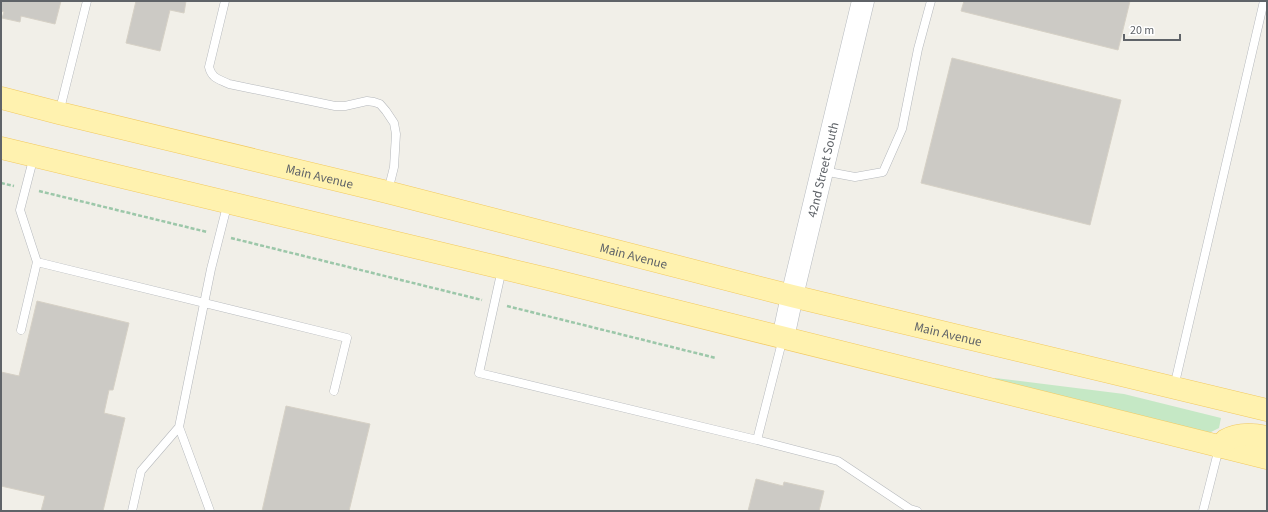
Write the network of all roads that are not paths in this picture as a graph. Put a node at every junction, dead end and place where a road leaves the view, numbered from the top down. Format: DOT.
graph roads {
  1 [pos="87,1"];
  2 [pos="225,1"];
  3 [pos="863,1"];
  4 [pos="930,1"];
  5 [pos="1264,1"];
  6 [pos="1,98"];
  7 [pos="59,113"];
  8 [pos="1,148"];
  9 [pos="34,156"];
  10 [pos="822,170"];
  11 [pos="387,192"];
  12 [pos="228,202"];
  13 [pos="36,262"];
  14 [pos="502,268"];
  15 [pos="792,296"];
  16 [pos="204,303"];
  17 [pos="21,330"];
  18 [pos="783,338"];
  19 [pos="1174,387"];
  20 [pos="334,392"];
  21 [pos="1267,410"];
  22 [pos="179,427"];
  23 [pos="1267,437"];
  24 [pos="757,440"];
  25 [pos="1219,447"];
  26 [pos="1267,458"];
  27 [pos="912,510"];
  28 [pos="132,511"];
  29 [pos="210,511"];
  30 [pos="1204,511"];
  1 -- 7 [label="lane"];
  2 -- 11 [label="lane"];
  3 -- 10 [label="main road, 42nd Street South"];
  4 -- 10 [label="lane"];
  5 -- 19 [label="lane"];
  6 -- 7 [label="main road, Main Avenue"];
  7 -- 11 [label="main road, Main Avenue"];
  8 -- 9 [label="main road"];
  9 -- 12 [label="main road"];
  9 -- 13 [label="lane"];
  10 -- 15 [label="main road, 42nd Street South"];
  11 -- 15 [label="main road, Main Avenue"];
  12 -- 14 [label="main road"];
  12 -- 16 [label="lane"];
  13 -- 16 [label="lane"];
  13 -- 17 [label="lane"];
  14 -- 18 [label="main road"];
  14 -- 24 [label="lane"];
  15 -- 18 [label="main road, 42nd Street South"];
  15 -- 19 [label="main road, Main Avenue"];
  16 -- 20 [label="lane"];
  16 -- 22 [label="lane"];
  18 -- 24 [label="lane"];
  18 -- 25 [label="main road"];
  19 -- 21 [label="main road, Main Avenue"];
  22 -- 28 [label="lane"];
  22 -- 29 [label="lane"];
  23 -- 25 [label="main road"];
  24 -- 27 [label="lane"];
  25 -- 26 [label="main road"];
  25 -- 30 [label="lane"];
}
